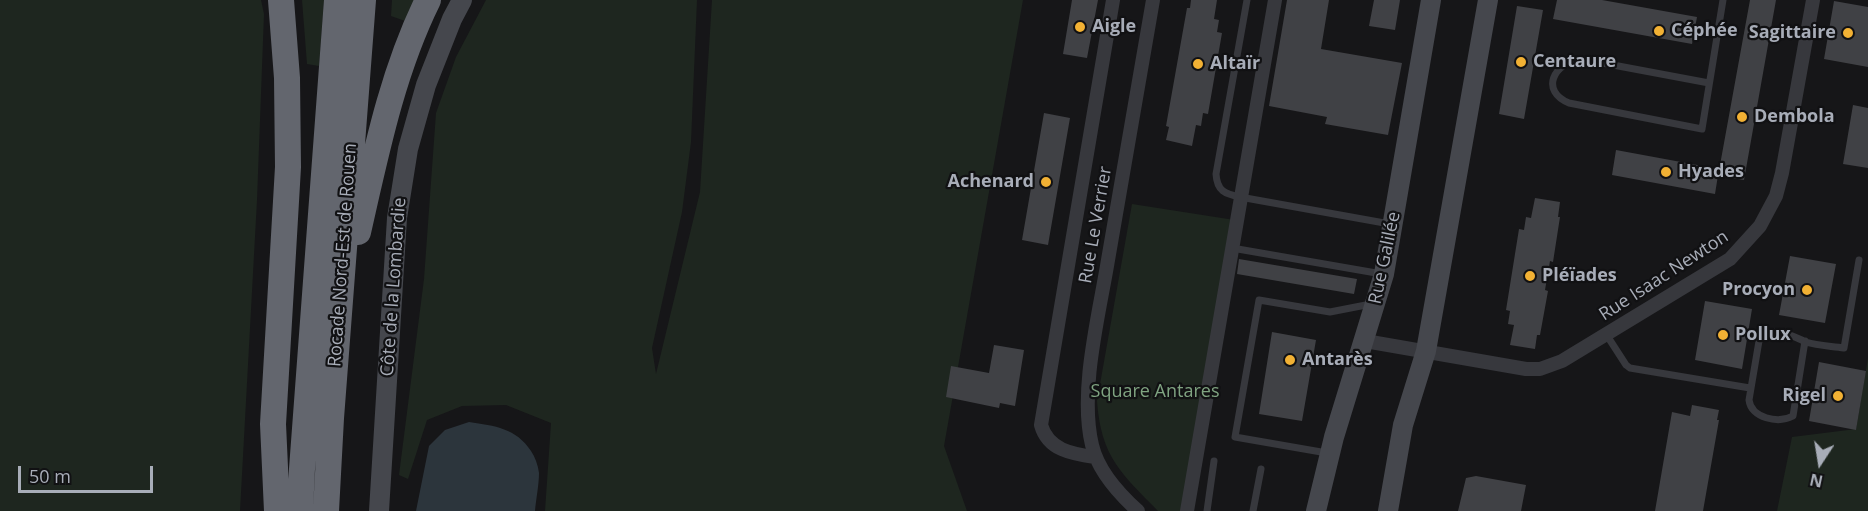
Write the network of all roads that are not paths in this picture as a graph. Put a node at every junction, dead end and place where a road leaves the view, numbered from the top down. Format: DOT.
graph roads {
  1 [pos="281,0"];
  2 [pos="337,0"];
  3 [pos="363,0"];
  4 [pos="428,0"];
  5 [pos="462,0"];
  6 [pos="1113,0"];
  7 [pos="1153,0"];
  8 [pos="1247,0"];
  9 [pos="1275,0"];
  10 [pos="1431,0"];
  11 [pos="1488,0"];
  12 [pos="1722,0"];
  13 [pos="1813,0"];
  14 [pos="1709,83"];
  15 [pos="1240,197"];
  16 [pos="1393,224"];
  17 [pos="1232,248"];
  18 [pos="1859,260"];
  19 [pos="1384,274"];
  20 [pos="341,302"];
  21 [pos="1376,304"];
  22 [pos="1606,334"];
  23 [pos="1365,341"];
  24 [pos="1805,341"];
  25 [pos="1426,351"];
  26 [pos="1750,388"];
  27 [pos="1330,454"];
  28 [pos="1095,457"];
  29 [pos="1214,461"];
  30 [pos="1261,469"];
  31 [pos="277,511"];
  32 [pos="300,511"];
  33 [pos="326,511"];
  34 [pos="379,511"];
  35 [pos="1138,511"];
  36 [pos="1186,511"];
  37 [pos="1207,511"];
  38 [pos="1253,511"];
  39 [pos="1316,511"];
  40 [pos="1388,511"];
  1 -- 31 [label="highway"];
  2 -- 32 [label="highway, Rocade Nord-Est de Rouen"];
  3 -- 20 [label="highway, Rocade Nord-Est de Rouen"];
  4 -- 20 [label="highway"];
  5 -- 34 [label="street, Côte de la Lombardie"];
  6 -- 28 [label="street"];
  7 -- 28 [label="street, Rue Le Verrier"];
  8 -- 15 [label="lane"];
  9 -- 15 [label="street"];
  10 -- 16 [label="street, Rue Galilée"];
  11 -- 25 [label="street"];
  12 -- 14 [label="lane"];
  13 -- 22 [label="street, Rue Isaac Newton"];
  14 -- 14 [label="lane"];
  15 -- 16 [label="lane"];
  15 -- 17 [label="street"];
  16 -- 19 [label="street, Rue Galilée"];
  17 -- 19 [label="lane"];
  17 -- 36 [label="street"];
  18 -- 24 [label="lane"];
  19 -- 21 [label="street, Rue Galilée"];
  20 -- 33 [label="highway, Rocade Nord-Est de Rouen"];
  21 -- 23 [label="street, Rue Galilée"];
  21 -- 27 [label="lane"];
  22 -- 25 [label="street, Rue Isaac Newton"];
  22 -- 26 [label="lane"];
  23 -- 25 [label="street, Rue Isaac Newton"];
  23 -- 27 [label="street, Rue Galilée"];
  24 -- 26 [label="lane"];
  24 -- 26 [label="lane"];
  25 -- 40 [label="street"];
  27 -- 39 [label="street, Rue Galilée"];
  28 -- 35 [label="street"];
  29 -- 37 [label="lane"];
  30 -- 38 [label="lane"];
}
